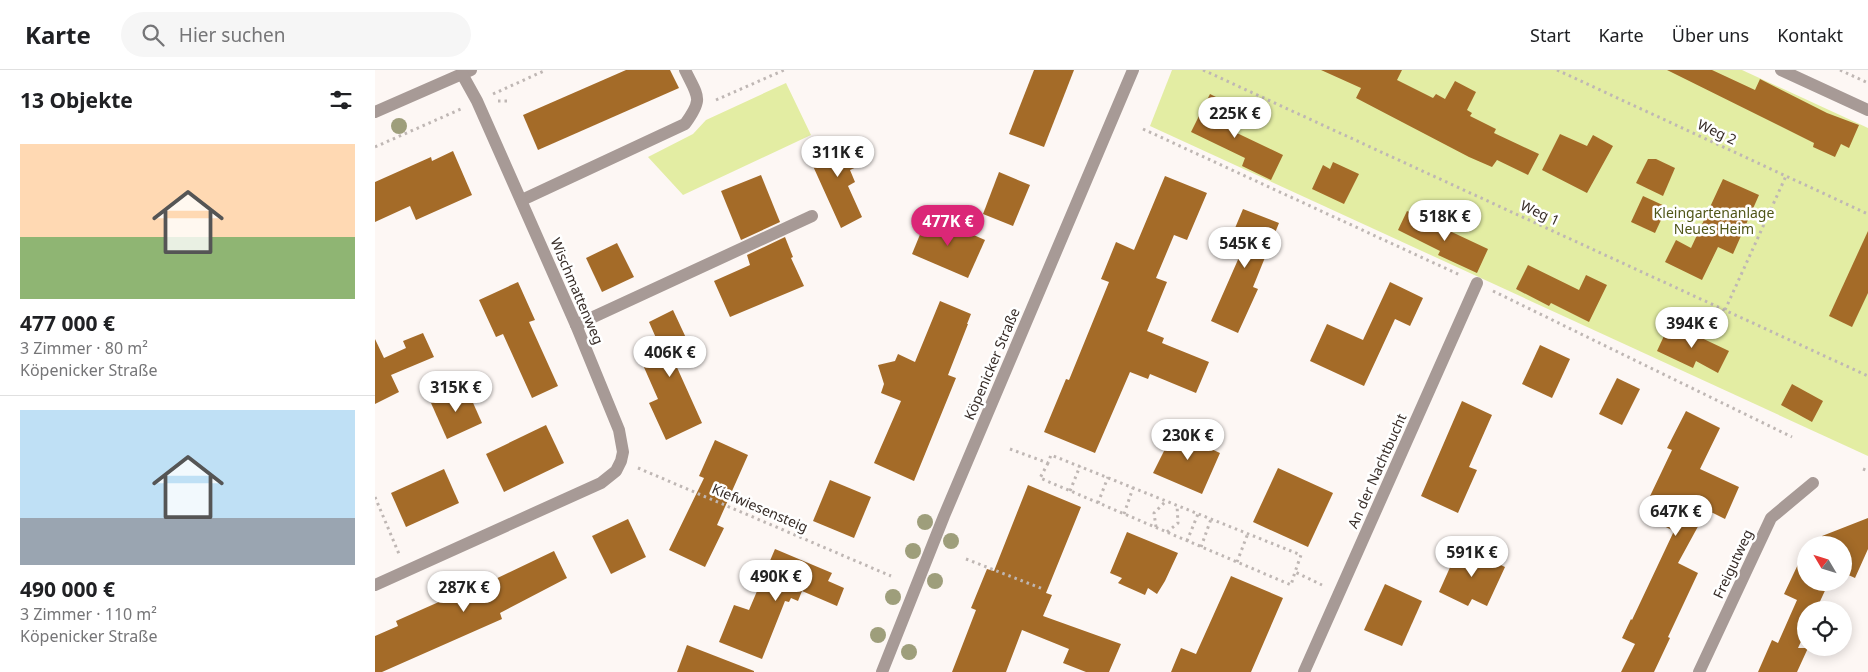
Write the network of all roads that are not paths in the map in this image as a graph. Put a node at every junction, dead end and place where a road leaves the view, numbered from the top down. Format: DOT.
graph roads {
  1 [pos="685,70"];
  2 [pos="1133,70"];
  3 [pos="1781,70"];
  4 [pos="467,72"];
  5 [pos="1868,110"];
  6 [pos="375,112"];
  7 [pos="522,200"];
  8 [pos="812,216"];
  9 [pos="1477,283"];
  10 [pos="576,325"];
  11 [pos="1813,483"];
  12 [pos="375,585"];
  13 [pos="882,672"];
  14 [pos="1304,672"];
  15 [pos="1699,672"];
  1 -- 7 [label="street"];
  2 -- 13 [label="street, Köpenicker Straße"];
  3 -- 5 [label="street"];
  4 -- 6 [label="street"];
  4 -- 7 [label="street, Wischmattenweg"];
  7 -- 10 [label="street, Wischmattenweg"];
  8 -- 10 [label="street"];
  9 -- 14 [label="street, An der Nachtbucht"];
  10 -- 12 [label="street, Wischmattenweg"];
  11 -- 15 [label="street, Freigutweg"];
}
